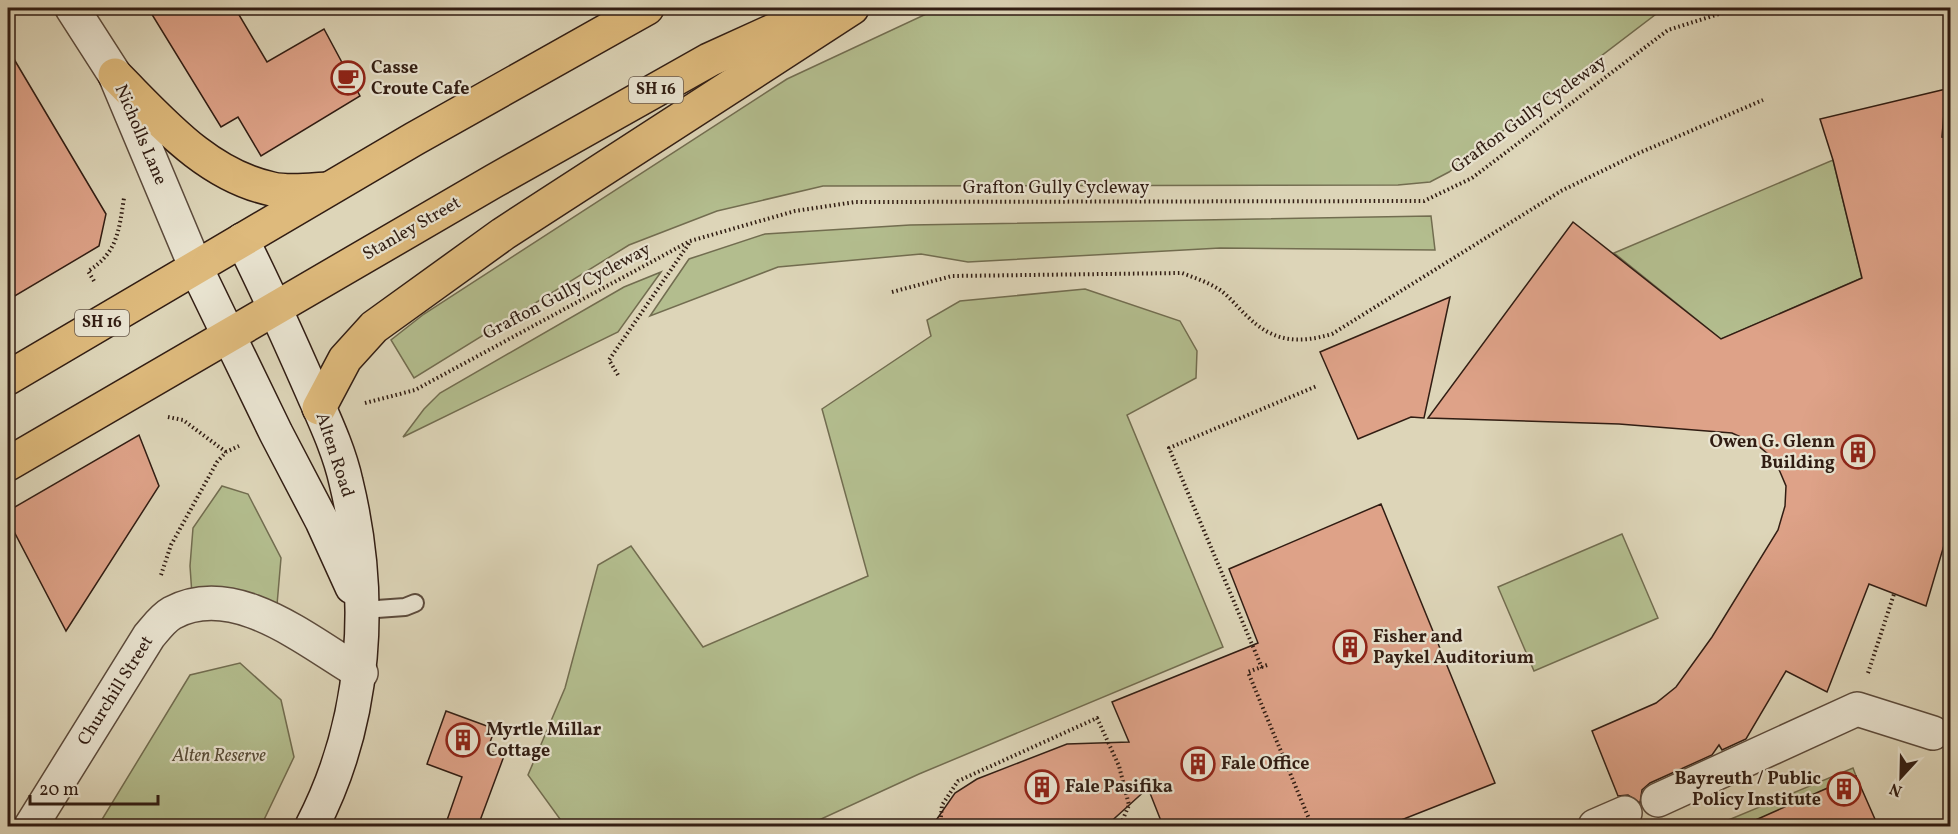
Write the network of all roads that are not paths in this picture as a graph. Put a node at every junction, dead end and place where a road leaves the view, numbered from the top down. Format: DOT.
graph roads {
  1 [pos="72,8"];
  2 [pos="647,8"];
  3 [pos="823,8"];
  4 [pos="852,8"];
  5 [pos="115,75"];
  6 [pos="327,189"];
  7 [pos="242,240"];
  8 [pos="196,268"];
  9 [pos="276,308"];
  10 [pos="230,336"];
  11 [pos="8,378"];
  12 [pos="319,408"];
  13 [pos="8,464"];
  14 [pos="415,603"];
  15 [pos="363,610"];
  16 [pos="361,673"];
  17 [pos="1933,734"];
  18 [pos="1658,800"];
  19 [pos="1625,813"];
  20 [pos="31,826"];
  21 [pos="312,826"];
  22 [pos="1595,826"];
  1 -- 5 [label="street, Nicholls Lane"];
  2 -- 6 [label="highway, SH 16"];
  3 -- 9 [label="highway, Stanley Street / SH 16"];
  4 -- 12 [label="highway"];
  5 -- 6 [label="highway"];
  5 -- 8 [label="street, Nicholls Lane"];
  6 -- 7 [label="highway, SH 16"];
  7 -- 8 [label="highway, SH 16"];
  7 -- 9 [label="street, Alten Road"];
  8 -- 10 [label="street, Nicholls Lane"];
  8 -- 11 [label="highway, SH 16"];
  9 -- 10 [label="highway, Stanley Street / SH 16"];
  9 -- 12 [label="street, Alten Road"];
  10 -- 13 [label="highway, Stanley Street / SH 16"];
  10 -- 15 [label="street, Alten Road"];
  12 -- 15 [label="street, Alten Road"];
  14 -- 15 [label="lane"];
  15 -- 16 [label="street, Alten Road"];
  16 -- 20 [label="street, Churchill Street"];
  16 -- 21 [label="street, Alten Road"];
  17 -- 18 [label="street"];
  19 -- 22 [label="street"];
}
